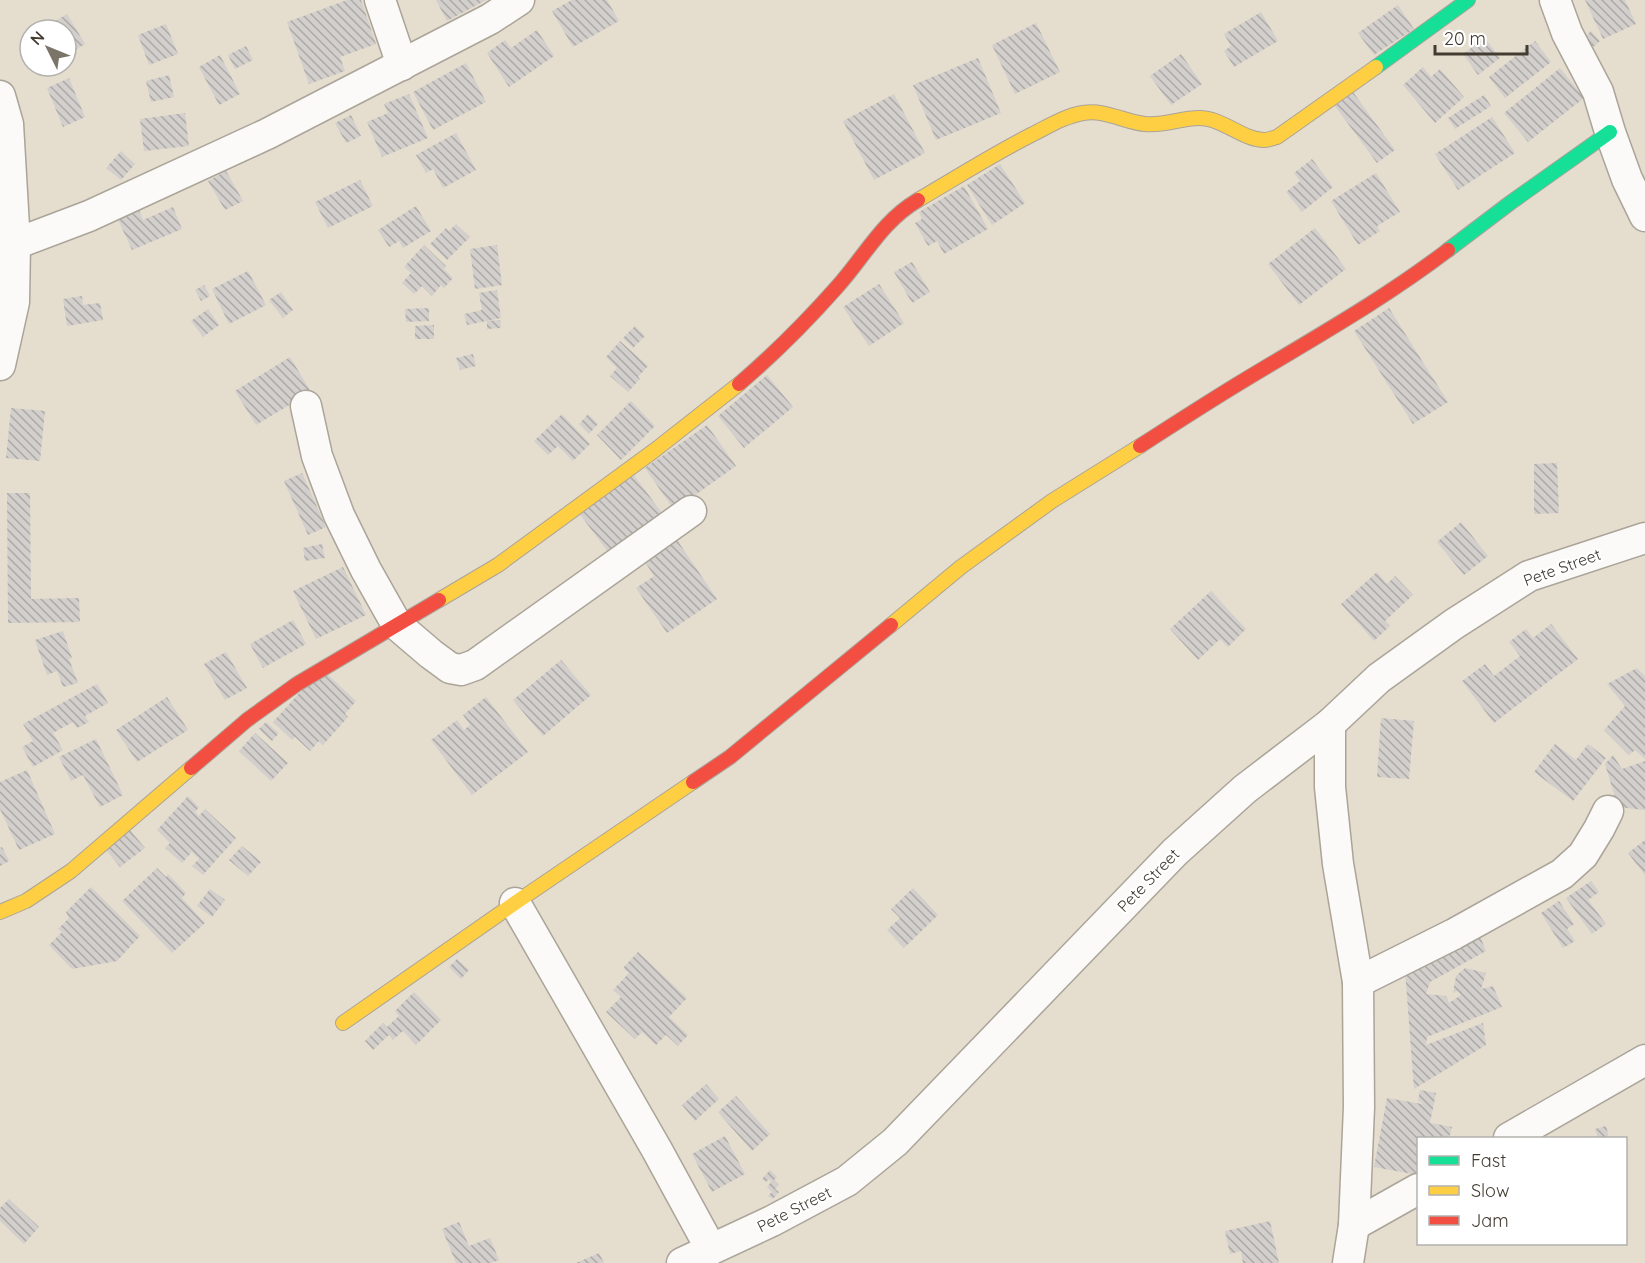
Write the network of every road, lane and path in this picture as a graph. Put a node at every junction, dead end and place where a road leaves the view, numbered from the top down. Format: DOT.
graph roads {
  1 [pos="380,0"];
  2 [pos="519,0"];
  3 [pos="1468,0"];
  4 [pos="1555,0"];
  5 [pos="402,65"];
  6 [pos="0,96"];
  7 [pos="1610,132"];
  8 [pos="1645,216"];
  9 [pos="15,244"];
  10 [pos="0,365"];
  11 [pos="306,406"];
  12 [pos="691,511"];
  13 [pos="1645,538"];
  14 [pos="397,625"];
  15 [pos="1330,724"];
  16 [pos="1608,810"];
  17 [pos="515,903"];
  18 [pos="0,912"];
  19 [pos="1358,981"];
  20 [pos="343,1023"];
  21 [pos="1645,1060"];
  22 [pos="1511,1137"];
  23 [pos="1417,1190"];
  24 [pos="1354,1225"];
  25 [pos="711,1249"];
  26 [pos="682,1263"];
  27 [pos="1348,1263"];
  1 -- 5 [label="street"];
  2 -- 5 [label="street"];
  3 -- 14 [label="street"];
  4 -- 7 [label="street"];
  5 -- 9 [label="street"];
  6 -- 9 [label="street"];
  7 -- 8 [label="street"];
  7 -- 17 [label="street"];
  9 -- 10 [label="street"];
  11 -- 14 [label="street"];
  12 -- 14 [label="street"];
  13 -- 15 [label="street, Pete Street"];
  14 -- 18 [label="street"];
  15 -- 19 [label="street"];
  15 -- 25 [label="street, Pete Street"];
  16 -- 19 [label="street"];
  17 -- 20 [label="street"];
  17 -- 25 [label="street"];
  19 -- 24 [label="street"];
  21 -- 22 [label="street"];
  23 -- 24 [label="street"];
  24 -- 27 [label="street"];
  25 -- 26 [label="street, Pete Street"];
}
